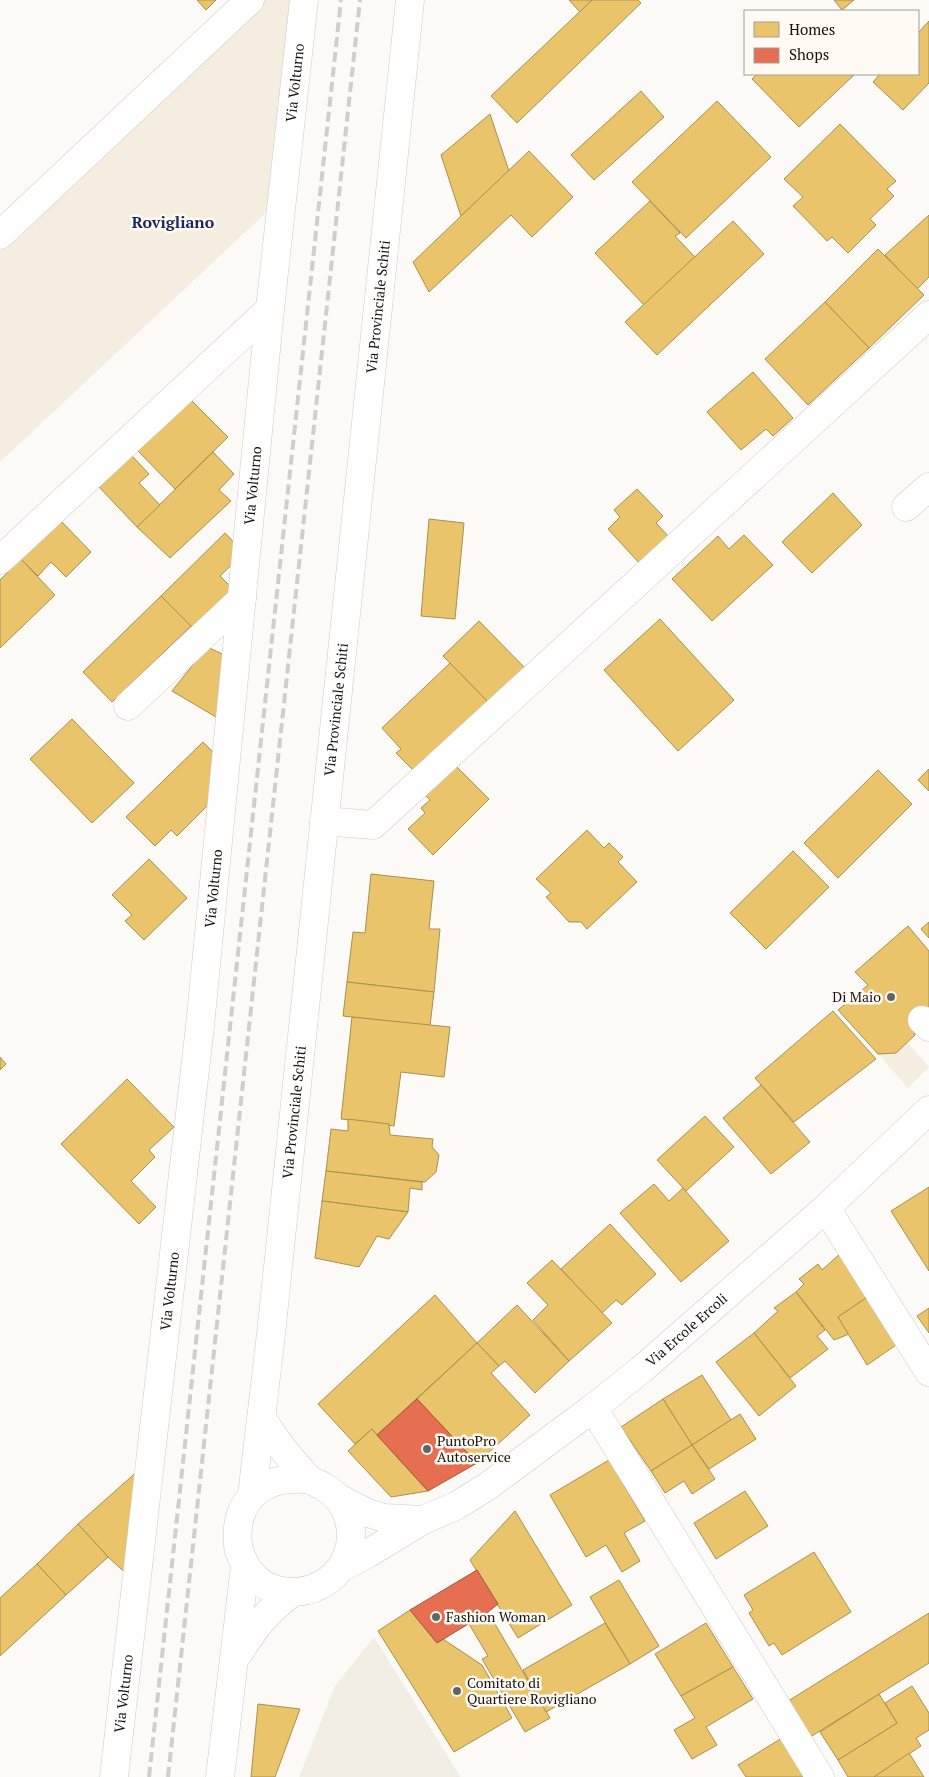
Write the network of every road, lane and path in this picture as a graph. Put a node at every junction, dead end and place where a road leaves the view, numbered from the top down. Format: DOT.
graph roads {
  1 [pos="250,0"];
  2 [pos="304,0"];
  3 [pos="410,0"];
  4 [pos="0,235"];
  5 [pos="270,309"];
  6 [pos="929,315"];
  7 [pos="929,487"];
  8 [pos="906,507"];
  9 [pos="0,560"];
  10 [pos="242,599"];
  11 [pos="128,706"];
  12 [pos="324,821"];
  13 [pos="929,1110"];
  14 [pos="826,1208"];
  15 [pos="929,1372"];
  16 [pos="593,1408"];
  17 [pos="262,1418"];
  18 [pos="311,1480"];
  19 [pos="252,1495"];
  20 [pos="337,1497"];
  21 [pos="423,1520"];
  22 [pos="245,1566"];
  23 [pos="342,1567"];
  24 [pos="293,1592"];
  25 [pos="234,1660"];
  26 [pos="114,1777"];
  27 [pos="220,1777"];
  28 [pos="820,1777"];
  1 -- 4 [label="street"];
  2 -- 5 [label="street, Via Volturno"];
  3 -- 12 [label="street, Via Provinciale Schiti"];
  5 -- 9 [label="street"];
  5 -- 10 [label="street, Via Volturno"];
  6 -- 12 [label="street"];
  7 -- 8 [label="street"];
  10 -- 11 [label="street"];
  10 -- 26 [label="street, Via Volturno"];
  12 -- 17 [label="street, Via Provinciale Schiti"];
  13 -- 14 [label="street, Via Ercole Ercoli"];
  14 -- 15 [label="street"];
  14 -- 16 [label="street, Via Ercole Ercoli"];
  16 -- 21 [label="street, Via Ercole Ercoli"];
  16 -- 28 [label="street"];
  17 -- 18 [label="street, Via Provinciale Schiti"];
  17 -- 19 [label="street, Via Provinciale Schiti"];
  18 -- 19 [label="street, Via Provinciale Schiti"];
  18 -- 20 [label="street, Via Provinciale Schiti"];
  19 -- 22 [label="street, Via Provinciale Schiti"];
  20 -- 21 [label="street, Via Ercole Ercoli"];
  20 -- 23 [label="street, Via Provinciale Schiti"];
  21 -- 23 [label="street, Via Ercole Ercoli"];
  22 -- 24 [label="street, Via Provinciale Schiti"];
  22 -- 25 [label="street, Via Provinciale Schiti"];
  23 -- 24 [label="street, Via Provinciale Schiti"];
  24 -- 25 [label="street, Via Provinciale Schiti"];
  25 -- 27 [label="street, Via Provinciale Schiti"];
}
